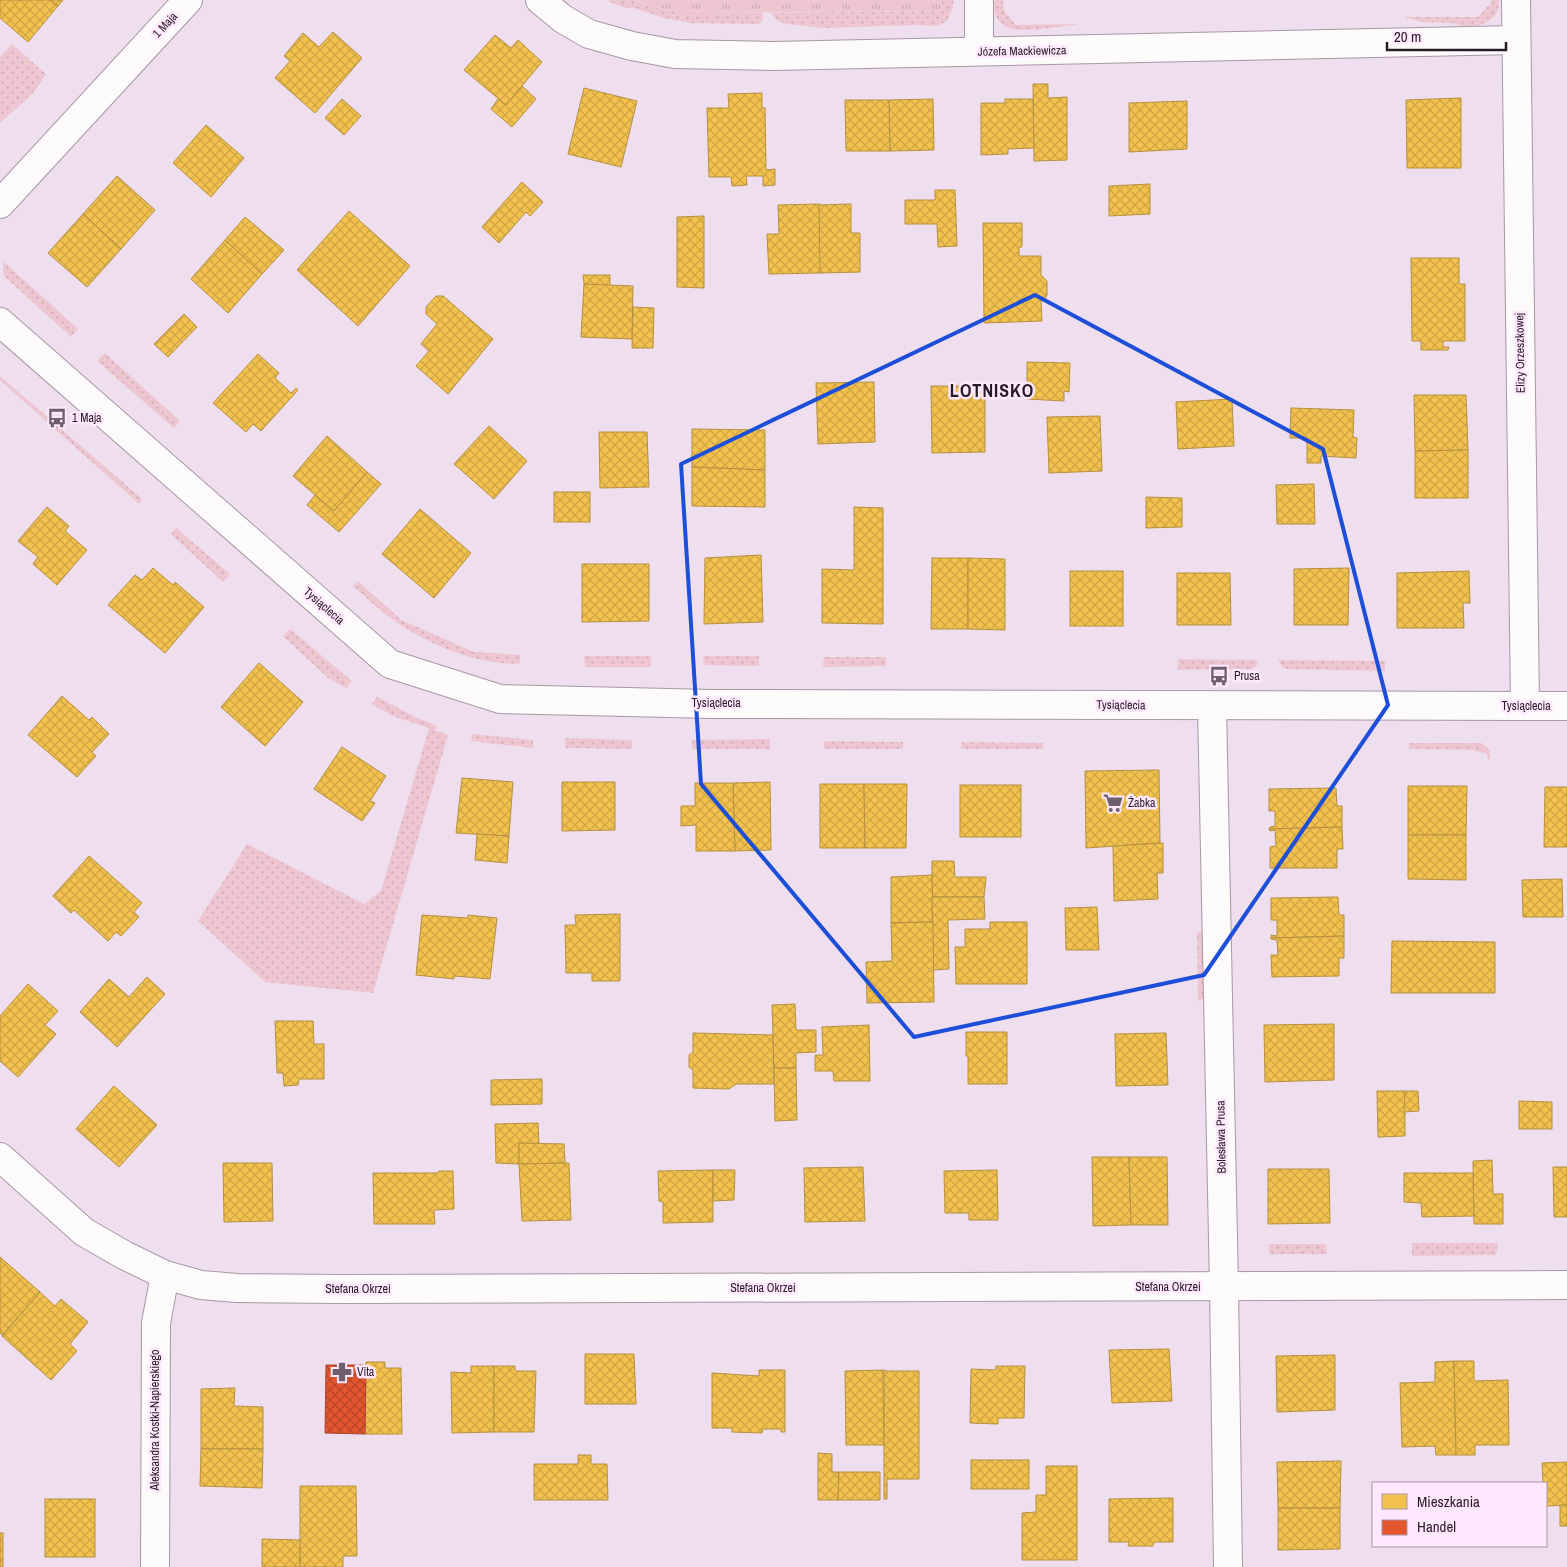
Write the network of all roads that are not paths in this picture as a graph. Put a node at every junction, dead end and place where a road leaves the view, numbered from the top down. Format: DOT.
graph roads {
  1 [pos="188,0"];
  2 [pos="540,0"];
  3 [pos="979,0"];
  4 [pos="1516,0"];
  5 [pos="1516,40"];
  6 [pos="980,52"];
  7 [pos="0,204"];
  8 [pos="0,322"];
  9 [pos="1212,706"];
  10 [pos="1525,706"];
  11 [pos="1567,706"];
  12 [pos="0,1157"];
  13 [pos="165,1275"];
  14 [pos="1567,1285"];
  15 [pos="1224,1287"];
  16 [pos="154,1567"];
  17 [pos="1228,1567"];
  1 -- 7 [label="street, 1 Maja"];
  2 -- 6 [label="street, Józefa Mackiewicza"];
  3 -- 6 [label="street"];
  4 -- 5 [label="street, Elizy Orzeszkowej"];
  5 -- 6 [label="street, Józefa Mackiewicza"];
  5 -- 10 [label="street, Elizy Orzeszkowej"];
  8 -- 9 [label="street, Tysiąclecia"];
  9 -- 10 [label="street, Tysiąclecia"];
  9 -- 15 [label="street, Bolesława Prusa"];
  10 -- 11 [label="street, Tysiąclecia"];
  12 -- 13 [label="street, Stefana Okrzei"];
  13 -- 15 [label="street, Stefana Okrzei"];
  13 -- 16 [label="street, Aleksandra Kostki-Napierskiego"];
  14 -- 15 [label="street, Stefana Okrzei"];
  15 -- 17 [label="street, Bolesława Prusa"];
}
